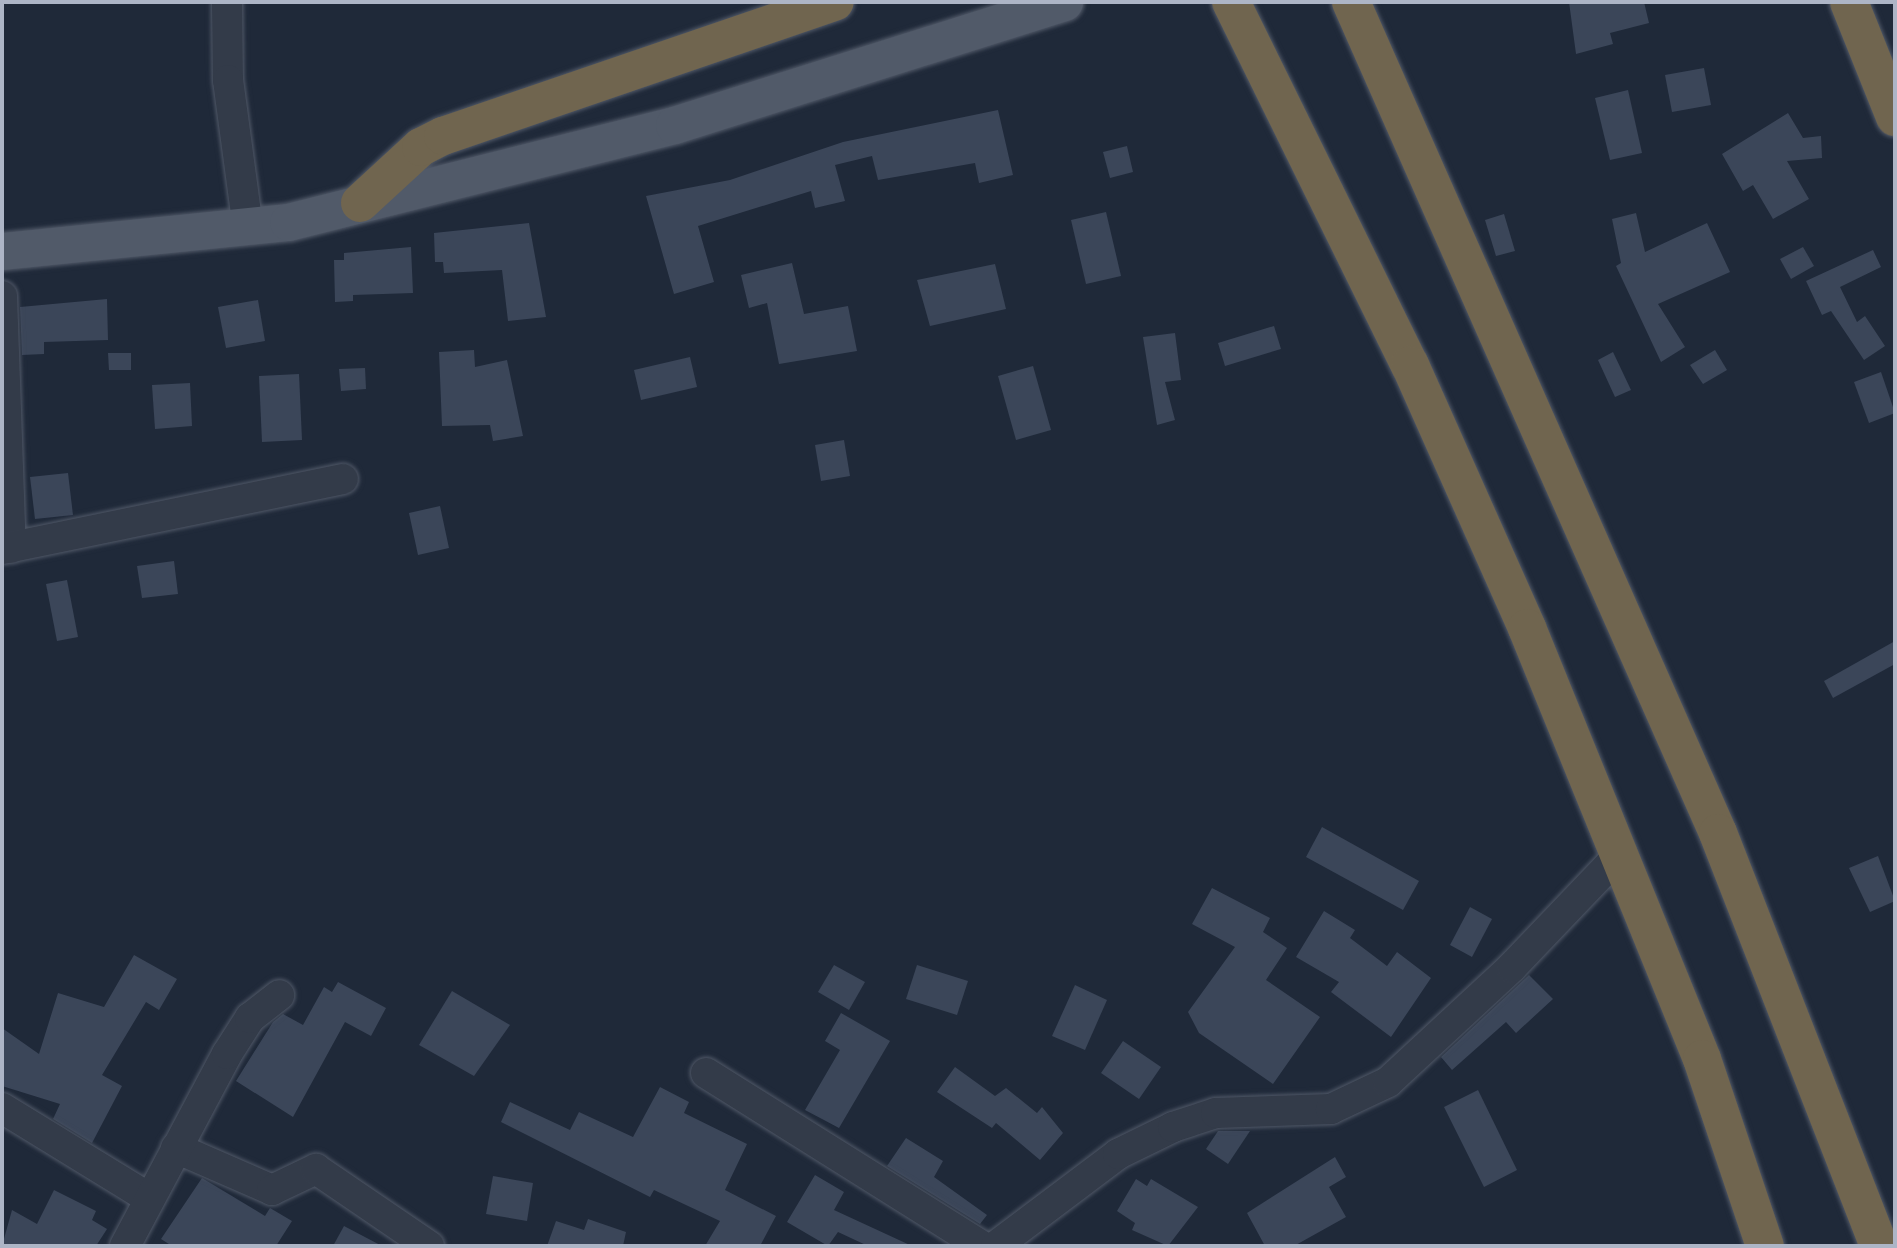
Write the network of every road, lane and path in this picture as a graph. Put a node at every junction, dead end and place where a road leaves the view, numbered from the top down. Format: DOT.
graph roads {
  1 [pos="227,2"];
  2 [pos="835,2"];
  3 [pos="1063,2"];
  4 [pos="1231,2"];
  5 [pos="1351,2"];
  6 [pos="1849,2"];
  7 [pos="1895,117"];
  8 [pos="360,203"];
  9 [pos="248,228"];
  10 [pos="2,251"];
  11 [pos="2,296"];
  12 [pos="343,479"];
  13 [pos="6,549"];
  14 [pos="1620,854"];
  15 [pos="279,995"];
  16 [pos="706,1073"];
  17 [pos="2,1108"];
  18 [pos="176,1148"];
  19 [pos="149,1198"];
  20 [pos="125,1246"];
  21 [pos="429,1246"];
  22 [pos="982,1246"];
  23 [pos="996,1246"];
  24 [pos="1765,1246"];
  25 [pos="1879,1246"];
  1 -- 9 [label="street"];
  2 -- 8 [label="highway"];
  3 -- 8 [label="main road"];
  4 -- 14 [label="highway"];
  5 -- 25 [label="highway"];
  6 -- 7 [label="highway"];
  8 -- 9 [label="main road"];
  9 -- 10 [label="main road"];
  11 -- 13 [label="street"];
  12 -- 13 [label="street"];
  14 -- 23 [label="street"];
  14 -- 24 [label="highway"];
  15 -- 18 [label="street"];
  16 -- 22 [label="street"];
  17 -- 19 [label="street"];
  18 -- 19 [label="street"];
  18 -- 21 [label="street"];
  19 -- 20 [label="street"];
}
